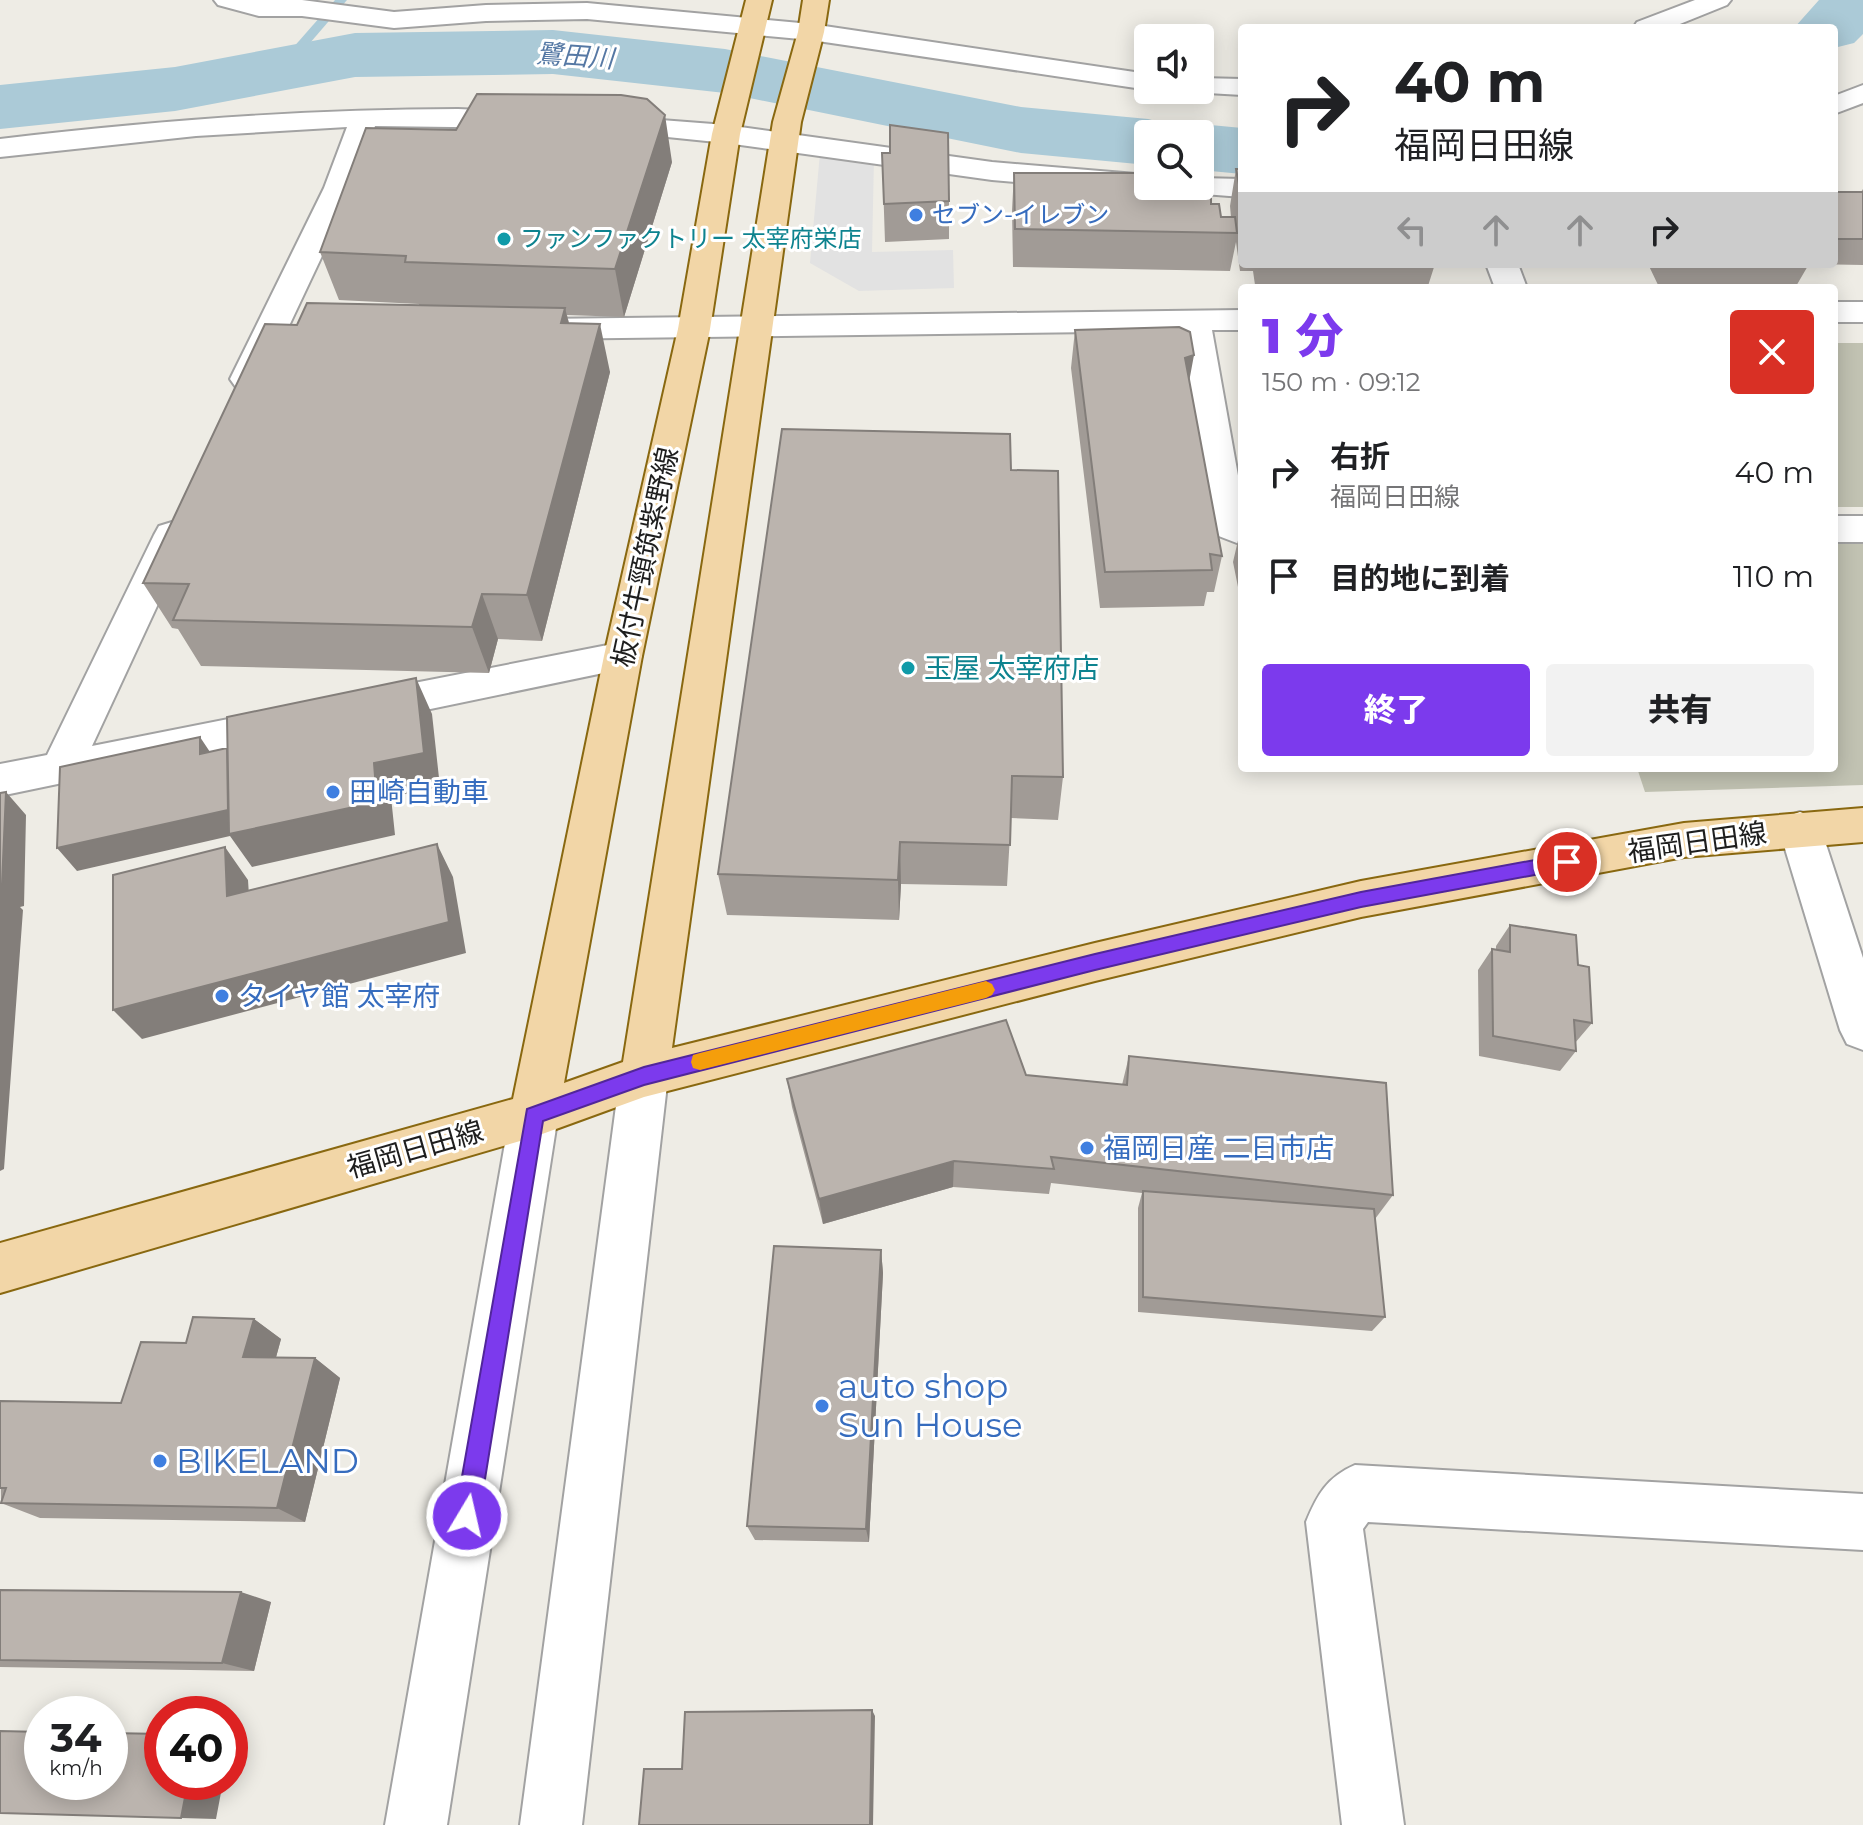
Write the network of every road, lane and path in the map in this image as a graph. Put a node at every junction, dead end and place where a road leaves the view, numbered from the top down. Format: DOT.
graph roads {
  1 [pos="227,0"];
  2 [pos="759,0"];
  3 [pos="816,0"];
  4 [pos="1718,0"];
  5 [pos="305,4"];
  6 [pos="1656,24"];
  7 [pos="752,32"];
  8 [pos="810,37"];
  9 [pos="1134,80"];
  10 [pos="1214,86"];
  11 [pos="1238,87"];
  12 [pos="1863,93"];
  13 [pos="1838,104"];
  14 [pos="364,118"];
  15 [pos="548,121"];
  16 [pos="579,123"];
  17 [pos="729,123"];
  18 [pos="786,131"];
  19 [pos="0,148"];
  20 [pos="1134,183"];
  21 [pos="1214,187"];
  22 [pos="1238,188"];
  23 [pos="1838,312"];
  24 [pos="1863,312"];
  25 [pos="1238,320"];
  26 [pos="1194,321"];
  27 [pos="758,326"];
  28 [pos="506,329"];
  29 [pos="694,329"];
  30 [pos="230,414"];
  31 [pos="183,513"];
  32 [pos="1838,529"];
  33 [pos="1863,529"];
  34 [pos="1238,530"];
  35 [pos="623,656"];
  36 [pos="61,767"];
  37 [pos="0,780"];
  38 [pos="1863,825"];
  39 [pos="1800,829"];
  40 [pos="1863,1030"];
  41 [pos="644,1076"];
  42 [pos="534,1115"];
  43 [pos="0,1268"];
  44 [pos="1863,1522"];
  45 [pos="416,1825"];
  46 [pos="551,1825"];
  47 [pos="1373,1825"];
  1 -- 5 [label="street"];
  2 -- 7 [label="main road, 板付牛頸筑紫野線"];
  3 -- 8 [label="main road"];
  4 -- 6 [label="street"];
  5 -- 7 [label="street"];
  7 -- 8 [label="street"];
  7 -- 17 [label="main road, 板付牛頸筑紫野線"];
  8 -- 9 [label="street"];
  8 -- 18 [label="main road"];
  10 -- 11 [label="street"];
  12 -- 13 [label="street"];
  14 -- 15 [label="street"];
  14 -- 19 [label="street"];
  14 -- 30 [label="street"];
  16 -- 17 [label="street"];
  17 -- 18 [label="street"];
  17 -- 29 [label="main road, 板付牛頸筑紫野線"];
  18 -- 20 [label="street"];
  18 -- 27 [label="main road"];
  21 -- 22 [label="street"];
  23 -- 24 [label="street"];
  25 -- 26 [label="street"];
  26 -- 27 [label="street"];
  26 -- 34 [label="street"];
  27 -- 29 [label="street"];
  27 -- 41 [label="main road"];
  28 -- 29 [label="street"];
  29 -- 35 [label="main road, 板付牛頸筑紫野線"];
  31 -- 36 [label="street"];
  32 -- 33 [label="street"];
  35 -- 36 [label="street"];
  35 -- 42 [label="main road, 板付牛頸筑紫野線"];
  36 -- 37 [label="street"];
  38 -- 39 [label="main road, 福岡日田線"];
  39 -- 40 [label="street"];
  39 -- 41 [label="main road, 福岡日田線"];
  41 -- 42 [label="main road, 福岡日田線"];
  41 -- 46 [label="street"];
  42 -- 43 [label="main road, 福岡日田線"];
  42 -- 45 [label="street"];
  44 -- 47 [label="street"];
}
